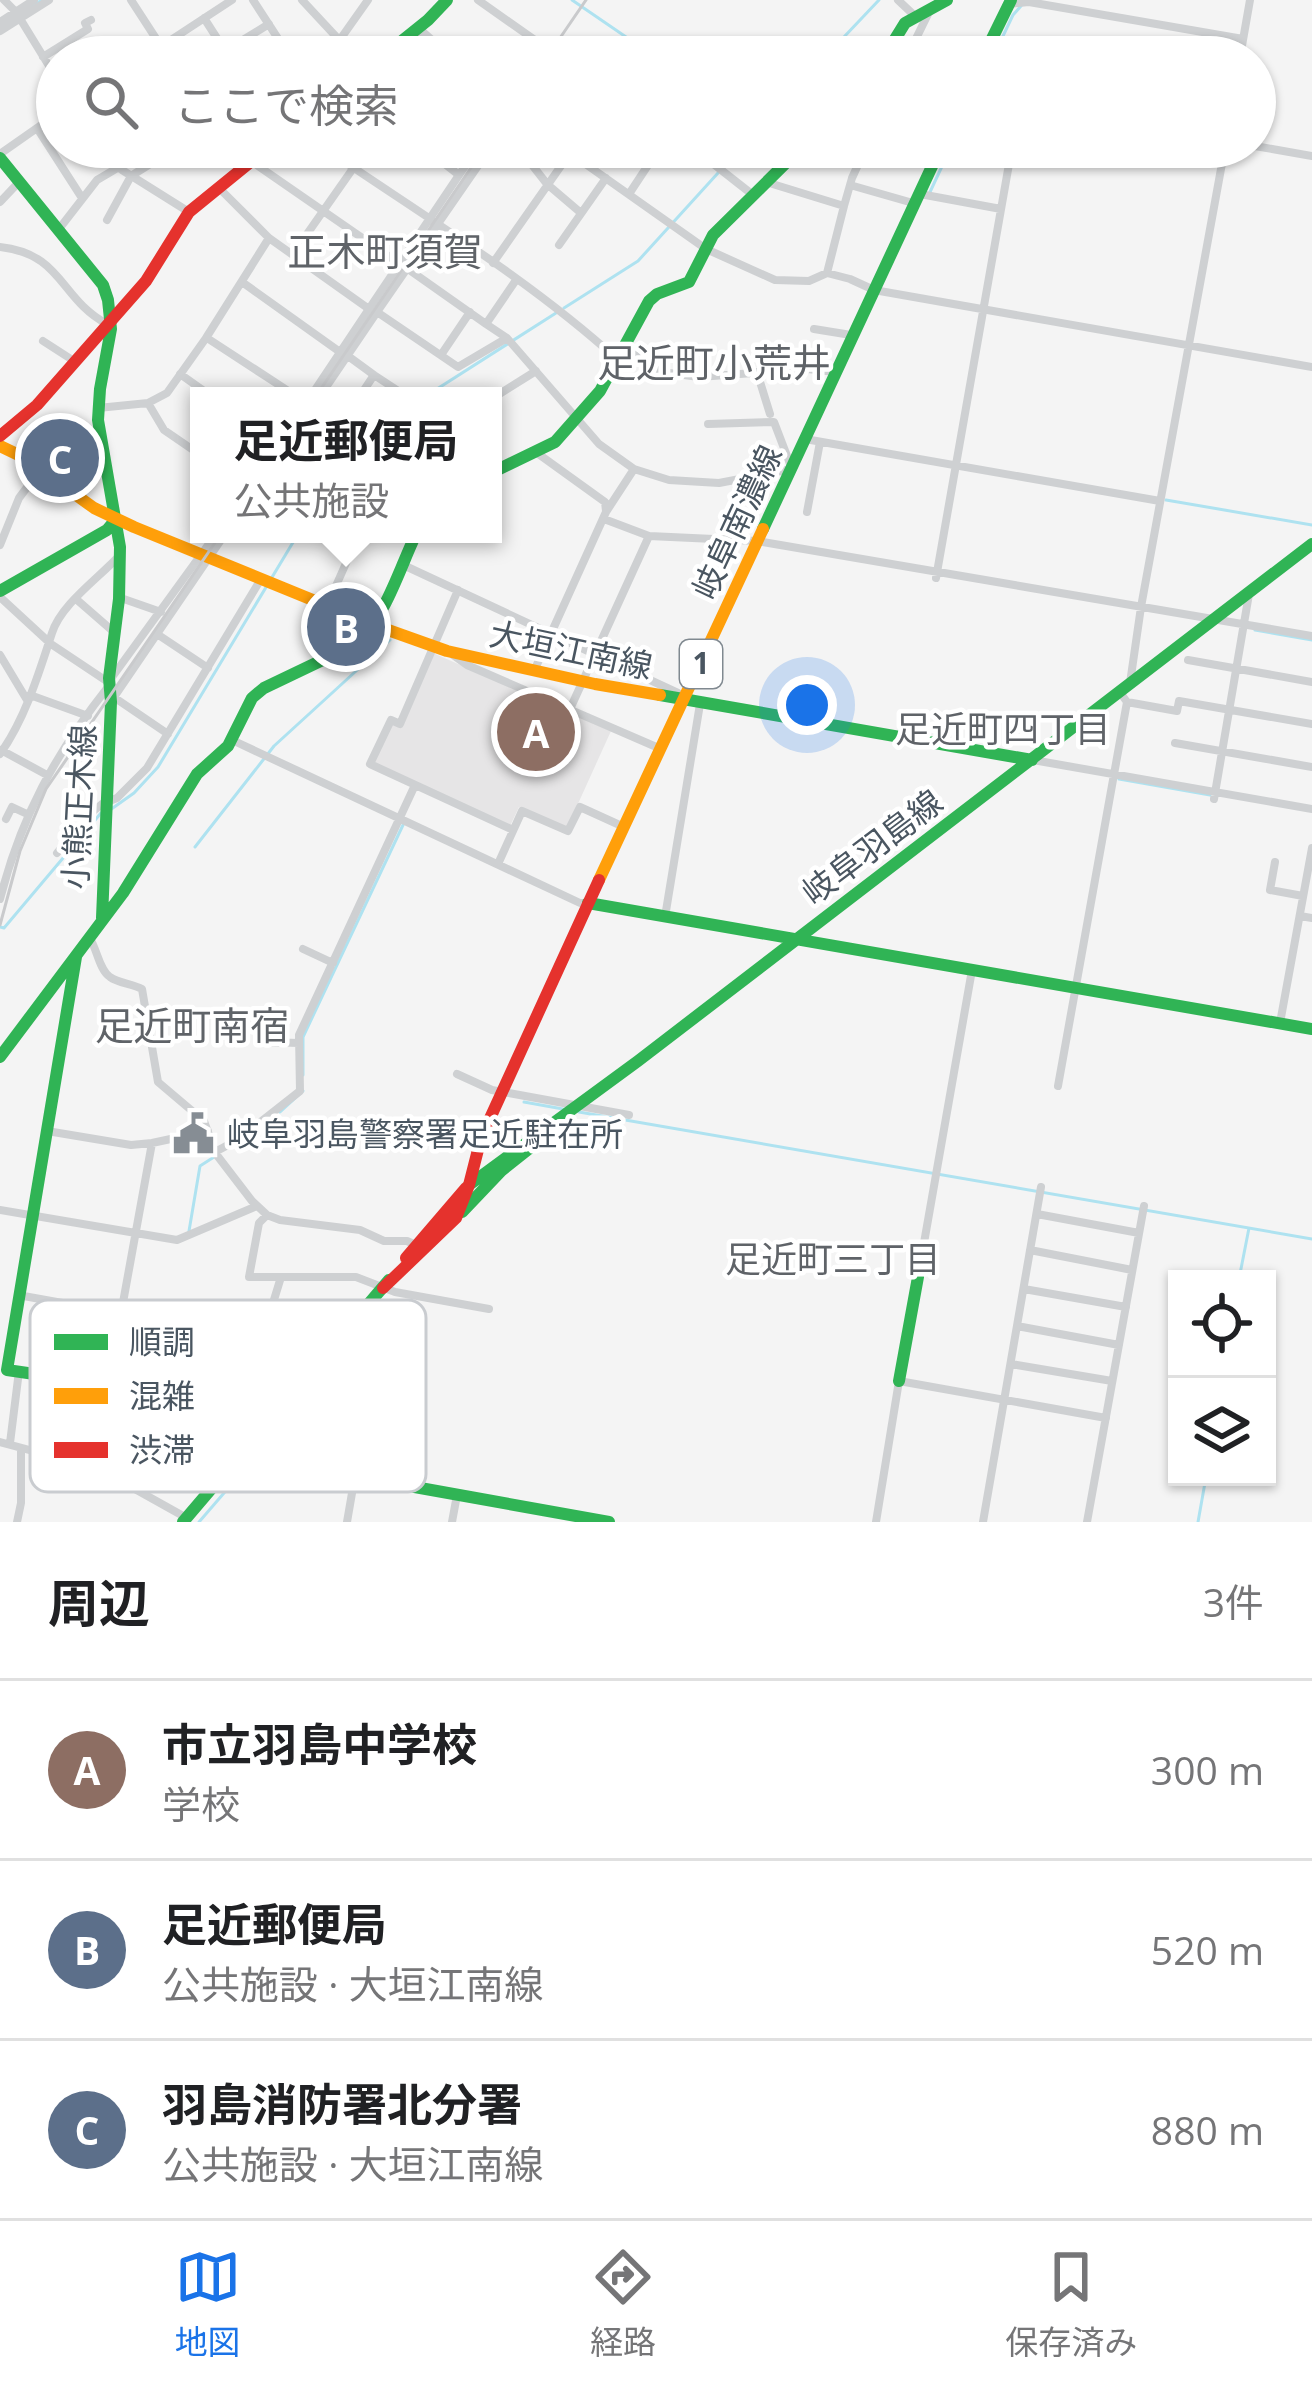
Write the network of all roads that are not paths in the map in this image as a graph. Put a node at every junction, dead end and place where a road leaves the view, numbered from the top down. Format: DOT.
graph roads {
  1 [pos="4,0"];
  2 [pos="34,0"];
  3 [pos="49,0"];
  4 [pos="131,0"];
  5 [pos="232,0"];
  6 [pos="253,0"];
  7 [pos="302,0"];
  8 [pos="368,0"];
  9 [pos="425,0"];
  10 [pos="478,0"];
  11 [pos="947,0"];
  12 [pos="1250,0"];
  13 [pos="900,1"];
  14 [pos="1017,2"];
  15 [pos="445,3"];
  16 [pos="931,7"];
  17 [pos="18,15"];
  18 [pos="916,17"];
  19 [pos="204,19"];
  20 [pos="91,20"];
  21 [pos="0,22"];
  22 [pos="268,24"];
  23 [pos="0,31"];
  24 [pos="76,36"];
  25 [pos="154,36"];
  26 [pos="177,36"];
  27 [pos="215,36"];
  28 [pos="252,36"];
  29 [pos="276,36"];
  30 [pos="334,36"];
  31 [pos="343,36"];
  32 [pos="406,36"];
  33 [pos="526,36"];
  34 [pos="896,36"];
  35 [pos="917,36"];
  36 [pos="996,36"];
  37 [pos="1226,36"];
  38 [pos="1244,36"];
  39 [pos="36,45"];
  40 [pos="36,129"];
  41 [pos="1276,150"];
  42 [pos="0,156"];
  43 [pos="1312,156"];
  44 [pos="63,168"];
  45 [pos="117,168"];
  46 [pos="120,168"];
  47 [pos="144,168"];
  48 [pos="242,168"];
  49 [pos="261,168"];
  50 [pos="353,168"];
  51 [pos="450,168"];
  52 [pos="464,168"];
  53 [pos="475,168"];
  54 [pos="534,168"];
  55 [pos="556,168"];
  56 [pos="591,168"];
  57 [pos="647,168"];
  58 [pos="721,168"];
  59 [pos="780,168"];
  60 [pos="857,168"];
  61 [pos="931,168"];
  62 [pos="1008,168"];
  63 [pos="1221,168"];
  64 [pos="131,176"];
  65 [pos="459,176"];
  66 [pos="605,178"];
  67 [pos="766,182"];
  68 [pos="18,183"];
  69 [pos="547,184"];
  70 [pos="850,185"];
  71 [pos="218,187"];
  72 [pos="629,194"];
  73 [pos="753,196"];
  74 [pos="82,198"];
  75 [pos="916,199"];
  76 [pos="0,202"];
  77 [pos="844,206"];
  78 [pos="1001,209"];
  79 [pos="189,212"];
  80 [pos="324,212"];
  81 [pos="581,213"];
  82 [pos="106,220"];
  83 [pos="434,224"];
  84 [pos="58,230"];
  85 [pos="269,238"];
  86 [pos="559,245"];
  87 [pos="0,247"];
  88 [pos="706,249"];
  89 [pos="293,255"];
  90 [pos="397,262"];
  91 [pos="493,263"];
  92 [pos="407,269"];
  93 [pos="827,273"];
  94 [pos="516,280"];
  95 [pos="242,282"];
  96 [pos="874,290"];
  97 [pos="983,309"];
  98 [pos="373,311"];
  99 [pos="470,312"];
  100 [pos="110,322"];
  101 [pos="486,323"];
  102 [pos="814,328"];
  103 [pos="853,336"];
  104 [pos="206,338"];
  105 [pos="507,338"];
  106 [pos="43,341"];
  107 [pos="1189,345"];
  108 [pos="344,354"];
  109 [pos="621,355"];
  110 [pos="441,356"];
  111 [pos="74,361"];
  112 [pos="1312,367"];
  113 [pos="536,371"];
  114 [pos="757,372"];
  115 [pos="836,372"];
  116 [pos="180,374"];
  117 [pos="374,374"];
  118 [pos="199,387"];
  119 [pos="282,387"];
  120 [pos="322,387"];
  121 [pos="366,387"];
  122 [pos="393,387"];
  123 [pos="502,392"];
  124 [pos="148,403"];
  125 [pos="98,408"];
  126 [pos="770,414"];
  127 [pos="575,417"];
  128 [pos="708,424"];
  129 [pos="0,436"];
  130 [pos="805,439"];
  131 [pos="820,442"];
  132 [pos="0,446"];
  133 [pos="190,448"];
  134 [pos="537,453"];
  135 [pos="955,464"];
  136 [pos="502,468"];
  137 [pos="634,469"];
  138 [pos="792,469"];
  139 [pos="40,470"];
  140 [pos="1160,501"];
  141 [pos="807,512"];
  142 [pos="605,516"];
  143 [pos="116,519"];
  144 [pos="649,536"];
  145 [pos="1,540"];
  146 [pos="757,541"];
  147 [pos="212,543"];
  148 [pos="217,543"];
  149 [pos="355,543"];
  150 [pos="412,543"];
  151 [pos="1312,544"];
  152 [pos="120,556"];
  153 [pos="205,556"];
  154 [pos="401,564"];
  155 [pos="936,574"];
  156 [pos="261,579"];
  157 [pos="458,590"];
  158 [pos="1249,592"];
  159 [pos="0,594"];
  160 [pos="118,597"];
  161 [pos="75,598"];
  162 [pos="327,606"];
  163 [pos="1141,609"];
  164 [pos="161,612"];
  165 [pos="1213,619"];
  166 [pos="1244,624"];
  167 [pos="374,625"];
  168 [pos="552,633"];
  169 [pos="115,634"];
  170 [pos="157,634"];
  171 [pos="1312,636"];
  172 [pos="51,644"];
  173 [pos="440,648"];
  174 [pos="596,653"];
  175 [pos="0,656"];
  176 [pos="1188,660"];
  177 [pos="208,668"];
  178 [pos="1236,669"];
  179 [pos="533,672"];
  180 [pos="582,682"];
  181 [pos="1312,682"];
  182 [pos="110,690"];
  183 [pos="1125,692"];
  184 [pos="29,698"];
  185 [pos="683,700"];
  186 [pos="700,704"];
  187 [pos="570,709"];
  188 [pos="1229,710"];
  189 [pos="88,716"];
  190 [pos="1312,724"];
  191 [pos="168,734"];
  192 [pos="232,740"];
  193 [pos="1175,743"];
  194 [pos="662,749"];
  195 [pos="1,752"];
  196 [pos="1222,752"];
  197 [pos="1032,760"];
  198 [pos="1312,767"];
  199 [pos="47,775"];
  200 [pos="1113,777"];
  201 [pos="416,785"];
  202 [pos="1215,795"];
  203 [pos="106,808"];
  204 [pos="1312,809"];
  205 [pos="27,814"];
  206 [pos="6,819"];
  207 [pos="400,819"];
  208 [pos="625,827"];
  209 [pos="513,830"];
  210 [pos="1312,848"];
  211 [pos="57,854"];
  212 [pos="1275,862"];
  213 [pos="498,864"];
  214 [pos="3,874"];
  215 [pos="1303,896"];
  216 [pos="0,899"];
  217 [pos="588,904"];
  218 [pos="1300,916"];
  219 [pos="665,917"];
  220 [pos="102,918"];
  221 [pos="1312,918"];
  222 [pos="89,937"];
  223 [pos="795,939"];
  224 [pos="304,949"];
  225 [pos="76,957"];
  226 [pos="333,963"];
  227 [pos="972,970"];
  228 [pos="1075,988"];
  229 [pos="1280,1024"];
  230 [pos="1312,1029"];
  231 [pos="265,1042"];
  232 [pos="299,1042"];
  233 [pos="0,1058"];
  234 [pos="457,1074"];
  235 [pos="1058,1086"];
  236 [pos="502,1092"];
  237 [pos="578,1105"];
  238 [pos="629,1115"];
  239 [pos="47,1131"];
  240 [pos="208,1131"];
  241 [pos="152,1143"];
  242 [pos="215,1152"];
  243 [pos="469,1185"];
  244 [pos="1041,1187"];
  245 [pos="257,1206"];
  246 [pos="1144,1206"];
  247 [pos="0,1210"];
  248 [pos="1037,1214"];
  249 [pos="266,1215"];
  250 [pos="32,1216"];
  251 [pos="456,1218"];
  252 [pos="1139,1233"];
  253 [pos="136,1234"];
  254 [pos="416,1244"];
  255 [pos="1030,1250"];
  256 [pos="1132,1270"];
  257 [pos="281,1277"];
  258 [pos="918,1277"];
  259 [pos="383,1288"];
  260 [pos="1024,1289"];
  261 [pos="18,1295"];
  262 [pos="45,1300"];
  263 [pos="124,1300"];
  264 [pos="274,1300"];
  265 [pos="373,1300"];
  266 [pos="1126,1307"];
  267 [pos="489,1309"];
  268 [pos="1018,1326"];
  269 [pos="1119,1345"];
  270 [pos="1011,1364"];
  271 [pos="9,1370"];
  272 [pos="899,1381"];
  273 [pos="1112,1381"];
  274 [pos="1005,1400"];
  275 [pos="1106,1418"];
  276 [pos="5,1443"];
  277 [pos="22,1449"];
  278 [pos="30,1451"];
  279 [pos="426,1490"];
  280 [pos="138,1492"];
  281 [pos="209,1492"];
  282 [pos="352,1492"];
  283 [pos="457,1496"];
  284 [pos="185,1520"];
  285 [pos="17,1522"];
  286 [pos="346,1522"];
  287 [pos="452,1522"];
  288 [pos="609,1522"];
  289 [pos="876,1522"];
  290 [pos="983,1522"];
  291 [pos="1087,1522"];
  1 -- 17 [label="street"];
  2 -- 17 [label="street"];
  3 -- 17 [label="street"];
  4 -- 25 [label="street"];
  5 -- 19 [label="street"];
  6 -- 22 [label="street"];
  7 -- 30 [label="street"];
  8 -- 31 [label="street"];
  9 -- 15 [label="street"];
  10 -- 33 [label="street"];
  11 -- 16 [label="main road"];
  12 -- 38 [label="street"];
  13 -- 18 [label="street"];
  14 -- 36 [label="main road"];
  14 -- 37 [label="street"];
  15 -- 32 [label="main road"];
  16 -- 18 [label="main road"];
  16 -- 35 [label="street"];
  17 -- 21 [label="street"];
  17 -- 23 [label="street"];
  17 -- 39 [label="street"];
  18 -- 34 [label="main road"];
  19 -- 26 [label="street"];
  19 -- 27 [label="street"];
  20 -- 24 [label="street"];
  22 -- 28 [label="street"];
  22 -- 29 [label="street"];
  40 -- 42 [label="street"];
  41 -- 43 [label="street"];
  42 -- 68 [label="main road"];
  44 -- 74 [label="street"];
  45 -- 74 [label="street"];
  46 -- 64 [label="street"];
  47 -- 64 [label="street"];
  48 -- 71 [label="main road"];
  49 -- 80 [label="street"];
  50 -- 80 [label="street"];
  50 -- 83 [label="street"];
  51 -- 65 [label="street"];
  52 -- 65 [label="street"];
  53 -- 83 [label="street"];
  54 -- 69 [label="street"];
  55 -- 69 [label="street"];
  56 -- 66 [label="street"];
  57 -- 72 [label="street"];
  58 -- 73 [label="street"];
  59 -- 67 [label="main road"];
  60 -- 70 [label="street"];
  61 -- 75 [label="main road, 岐阜南濃線 / 1"];
  62 -- 78 [label="street"];
  63 -- 107 [label="street"];
  64 -- 79 [label="street"];
  64 -- 82 [label="street"];
  65 -- 83 [label="street"];
  66 -- 72 [label="street"];
  66 -- 81 [label="street"];
  67 -- 73 [label="main road"];
  67 -- 77 [label="street"];
  68 -- 76 [label="street"];
  68 -- 84 [label="main road"];
  69 -- 81 [label="street"];
  69 -- 91 [label="street"];
  70 -- 75 [label="street"];
  70 -- 77 [label="street"];
  71 -- 79 [label="main road"];
  71 -- 85 [label="street"];
  72 -- 88 [label="street"];
  73 -- 88 [label="main road"];
  74 -- 84 [label="street"];
  75 -- 78 [label="street"];
  75 -- 96 [label="main road, 岐阜南濃線 / 1"];
  77 -- 93 [label="street"];
  78 -- 97 [label="street"];
  79 -- 100 [label="main road"];
  80 -- 89 [label="street"];
  80 -- 90 [label="street"];
  81 -- 86 [label="street"];
  83 -- 91 [label="street"];
  83 -- 92 [label="street"];
  83 -- 98 [label="street"];
  84 -- 100 [label="main road"];
  85 -- 89 [label="street"];
  85 -- 95 [label="street"];
  87 -- 100 [label="street"];
  88 -- 93 [label="street"];
  88 -- 109 [label="main road"];
  89 -- 98 [label="street"];
  91 -- 94 [label="street"];
  92 -- 98 [label="street"];
  92 -- 99 [label="street"];
  93 -- 96 [label="street"];
  94 -- 101 [label="street"];
  94 -- 109 [label="street"];
  95 -- 104 [label="street"];
  95 -- 108 [label="street"];
  96 -- 97 [label="street"];
  96 -- 103 [label="main road, 岐阜南濃線 / 1"];
  97 -- 107 [label="street"];
  97 -- 135 [label="street"];
  98 -- 108 [label="street"];
  98 -- 110 [label="street"];
  99 -- 101 [label="street"];
  99 -- 110 [label="street"];
  100 -- 111 [label="main road"];
  100 -- 125 [label="main road, 小熊正木線"];
  101 -- 105 [label="street"];
  102 -- 103 [label="street"];
  103 -- 115 [label="main road, 岐阜南濃線 / 1"];
  104 -- 116 [label="street"];
  104 -- 119 [label="street"];
  105 -- 110 [label="street"];
  105 -- 113 [label="street"];
  106 -- 111 [label="street"];
  107 -- 112 [label="street"];
  107 -- 140 [label="street"];
  108 -- 117 [label="street"];
  108 -- 120 [label="street"];
  109 -- 114 [label="street"];
  109 -- 127 [label="main road"];
  111 -- 129 [label="main road"];
  113 -- 123 [label="street"];
  113 -- 127 [label="street"];
  114 -- 115 [label="street"];
  114 -- 126 [label="street"];
  115 -- 130 [label="main road, 岐阜南濃線 / 1"];
  116 -- 118 [label="street"];
  116 -- 124 [label="street"];
  117 -- 121 [label="street"];
  117 -- 122 [label="street"];
  124 -- 125 [label="street"];
  124 -- 133 [label="street"];
  125 -- 143 [label="main road, 小熊正木線"];
  127 -- 134 [label="main road"];
  127 -- 137 [label="street"];
  128 -- 138 [label="street"];
  130 -- 131 [label="street"];
  130 -- 138 [label="main road, 岐阜南濃線 / 1"];
  131 -- 135 [label="street"];
  131 -- 141 [label="street"];
  132 -- 139 [label="main road, 大垣江南線"];
  134 -- 136 [label="main road"];
  134 -- 142 [label="street"];
  135 -- 140 [label="street"];
  135 -- 155 [label="street"];
  137 -- 138 [label="street"];
  137 -- 142 [label="street"];
  138 -- 146 [label="main road, 岐阜南濃線 / 1"];
  139 -- 143 [label="main road, 大垣江南線"];
  139 -- 145 [label="street"];
  140 -- 163 [label="street"];
  142 -- 144 [label="street"];
  142 -- 168 [label="street"];
  143 -- 152 [label="main road, 小熊正木線"];
  143 -- 153 [label="main road, 大垣江南線"];
  143 -- 159 [label="main road"];
  144 -- 146 [label="street"];
  144 -- 174 [label="street"];
  146 -- 155 [label="street"];
  146 -- 185 [label="main road, 岐阜南濃線 / 1"];
  147 -- 153 [label="street"];
  148 -- 153 [label="street"];
  149 -- 162 [label="street"];
  150 -- 154 [label="main road"];
  151 -- 158 [label="main road, 岐阜羽島線"];
  152 -- 160 [label="main road, 小熊正木線"];
  152 -- 161 [label="street"];
  153 -- 156 [label="main road, 大垣江南線"];
  153 -- 164 [label="street"];
  153 -- 170 [label="street"];
  154 -- 157 [label="street"];
  154 -- 167 [label="main road"];
  155 -- 163 [label="street"];
  156 -- 162 [label="main road, 大垣江南線"];
  156 -- 177 [label="street"];
  157 -- 168 [label="street"];
  157 -- 173 [label="street"];
  158 -- 165 [label="main road, 岐阜羽島線"];
  158 -- 166 [label="street"];
  159 -- 172 [label="street"];
  160 -- 164 [label="street"];
  160 -- 169 [label="main road, 小熊正木線"];
  161 -- 169 [label="street"];
  161 -- 172 [label="street"];
  162 -- 167 [label="main road, 大垣江南線"];
  163 -- 165 [label="street"];
  163 -- 183 [label="street"];
  164 -- 182 [label="street"];
  165 -- 166 [label="street"];
  165 -- 183 [label="main road, 岐阜羽島線"];
  166 -- 171 [label="street"];
  166 -- 178 [label="street"];
  167 -- 173 [label="main road, 大垣江南線"];
  167 -- 192 [label="main road"];
  168 -- 174 [label="street"];
  168 -- 179 [label="street"];
  169 -- 182 [label="main road, 小熊正木線"];
  170 -- 177 [label="street"];
  170 -- 182 [label="street"];
  172 -- 182 [label="street"];
  172 -- 184 [label="street"];
  173 -- 179 [label="main road, 大垣江南線"];
  173 -- 187 [label="street"];
  173 -- 201 [label="street"];
  174 -- 180 [label="street"];
  174 -- 185 [label="street"];
  175 -- 184 [label="street"];
  176 -- 178 [label="street"];
  177 -- 191 [label="street"];
  178 -- 181 [label="street"];
  178 -- 188 [label="street"];
  179 -- 180 [label="main road, 大垣江南線"];
  180 -- 185 [label="main road, 大垣江南線"];
  180 -- 187 [label="street"];
  182 -- 189 [label="street"];
  182 -- 191 [label="street"];
  182 -- 203 [label="main road, 小熊正木線"];
  183 -- 188 [label="street"];
  183 -- 197 [label="main road, 岐阜羽島線"];
  183 -- 200 [label="street"];
  184 -- 189 [label="street"];
  184 -- 195 [label="street"];
  185 -- 186 [label="main road, 大垣江南線"];
  185 -- 194 [label="main road, 岐阜南濃線 / 1"];
  186 -- 197 [label="main road, 大垣江南線"];
  186 -- 219 [label="street"];
  187 -- 194 [label="street"];
  188 -- 190 [label="street"];
  188 -- 196 [label="street"];
  189 -- 199 [label="street"];
  191 -- 203 [label="street"];
  192 -- 207 [label="street"];
  192 -- 220 [label="main road"];
  193 -- 196 [label="street"];
  194 -- 208 [label="main road, 岐阜南濃線 / 1"];
  195 -- 199 [label="street"];
  196 -- 198 [label="street"];
  196 -- 202 [label="street"];
  197 -- 200 [label="street, 大垣江南線"];
  197 -- 223 [label="main road, 岐阜羽島線"];
  199 -- 205 [label="street"];
  200 -- 202 [label="street, 大垣江南線"];
  200 -- 228 [label="street"];
  201 -- 207 [label="street"];
  201 -- 209 [label="street"];
  202 -- 204 [label="street, 大垣江南線"];
  203 -- 211 [label="street"];
  203 -- 220 [label="main road, 小熊正木線"];
  205 -- 206 [label="street"];
  205 -- 214 [label="street"];
  207 -- 213 [label="street"];
  207 -- 226 [label="street"];
  208 -- 209 [label="street"];
  208 -- 217 [label="main road, 岐阜南濃線 / 1"];
  209 -- 213 [label="street"];
  210 -- 215 [label="street"];
  212 -- 215 [label="street"];
  213 -- 217 [label="street"];
  214 -- 216 [label="street"];
  215 -- 218 [label="street"];
  217 -- 219 [label="main road"];
  217 -- 236 [label="main road, 岐阜南濃線 / 1"];
  218 -- 221 [label="street"];
  218 -- 229 [label="street"];
  219 -- 223 [label="main road"];
  220 -- 222 [label="main road, 小熊正木線"];
  222 -- 225 [label="main road, 小熊正木線"];
  222 -- 240 [label="street"];
  223 -- 227 [label="main road"];
  223 -- 237 [label="main road, 岐阜羽島線"];
  224 -- 226 [label="street"];
  225 -- 233 [label="main road"];
  225 -- 239 [label="main road, 小熊正木線"];
  226 -- 232 [label="street"];
  227 -- 228 [label="main road"];
  227 -- 258 [label="street"];
  228 -- 229 [label="main road"];
  228 -- 235 [label="street"];
  229 -- 230 [label="main road"];
  231 -- 232 [label="street"];
  232 -- 242 [label="street"];
  234 -- 236 [label="street"];
  236 -- 237 [label="street"];
  236 -- 243 [label="main road, 岐阜南濃線 / 1"];
  237 -- 238 [label="street"];
  237 -- 243 [label="main road, 岐阜羽島線"];
  237 -- 251 [label="main road, 岐阜羽島線"];
  239 -- 241 [label="street"];
  239 -- 250 [label="main road, 小熊正木線"];
  240 -- 241 [label="street"];
  240 -- 242 [label="street"];
  241 -- 253 [label="street"];
  242 -- 245 [label="street"];
  243 -- 251 [label="main road, 岐阜南濃線 / 1"];
  243 -- 254 [label="main road, 岐阜南濃線 / 1"];
  244 -- 248 [label="street"];
  245 -- 249 [label="street"];
  245 -- 253 [label="street"];
  246 -- 252 [label="street"];
  247 -- 250 [label="street"];
  248 -- 252 [label="street"];
  248 -- 255 [label="street"];
  249 -- 254 [label="street"];
  249 -- 257 [label="street"];
  250 -- 253 [label="street"];
  250 -- 261 [label="main road, 小熊正木線"];
  251 -- 259 [label="main road, 岐阜南濃線 / 1"];
  252 -- 256 [label="street"];
  253 -- 263 [label="street"];
  254 -- 259 [label="main road, 岐阜南濃線 / 1"];
  255 -- 256 [label="street"];
  255 -- 260 [label="street"];
  256 -- 266 [label="street"];
  257 -- 259 [label="street"];
  257 -- 264 [label="street"];
  258 -- 272 [label="main road"];
  259 -- 265 [label="main road, 岐阜南濃線 / 1"];
  259 -- 267 [label="street"];
  260 -- 266 [label="street"];
  260 -- 268 [label="street"];
  261 -- 262 [label="street"];
  261 -- 271 [label="main road, 小熊正木線"];
  266 -- 269 [label="street"];
  268 -- 269 [label="street"];
  268 -- 270 [label="street"];
  269 -- 273 [label="street"];
  270 -- 273 [label="street"];
  270 -- 274 [label="street"];
  271 -- 276 [label="street"];
  272 -- 274 [label="street"];
  272 -- 289 [label="street"];
  273 -- 275 [label="street"];
  274 -- 275 [label="street"];
  274 -- 290 [label="street"];
  275 -- 291 [label="street"];
  276 -- 277 [label="street"];
  277 -- 278 [label="street"];
  277 -- 285 [label="street"];
  279 -- 283 [label="main road"];
  280 -- 284 [label="street"];
  281 -- 284 [label="main road, 岐阜南濃線 / 1"];
  282 -- 286 [label="street"];
  283 -- 287 [label="street"];
  283 -- 288 [label="main road"];
}
